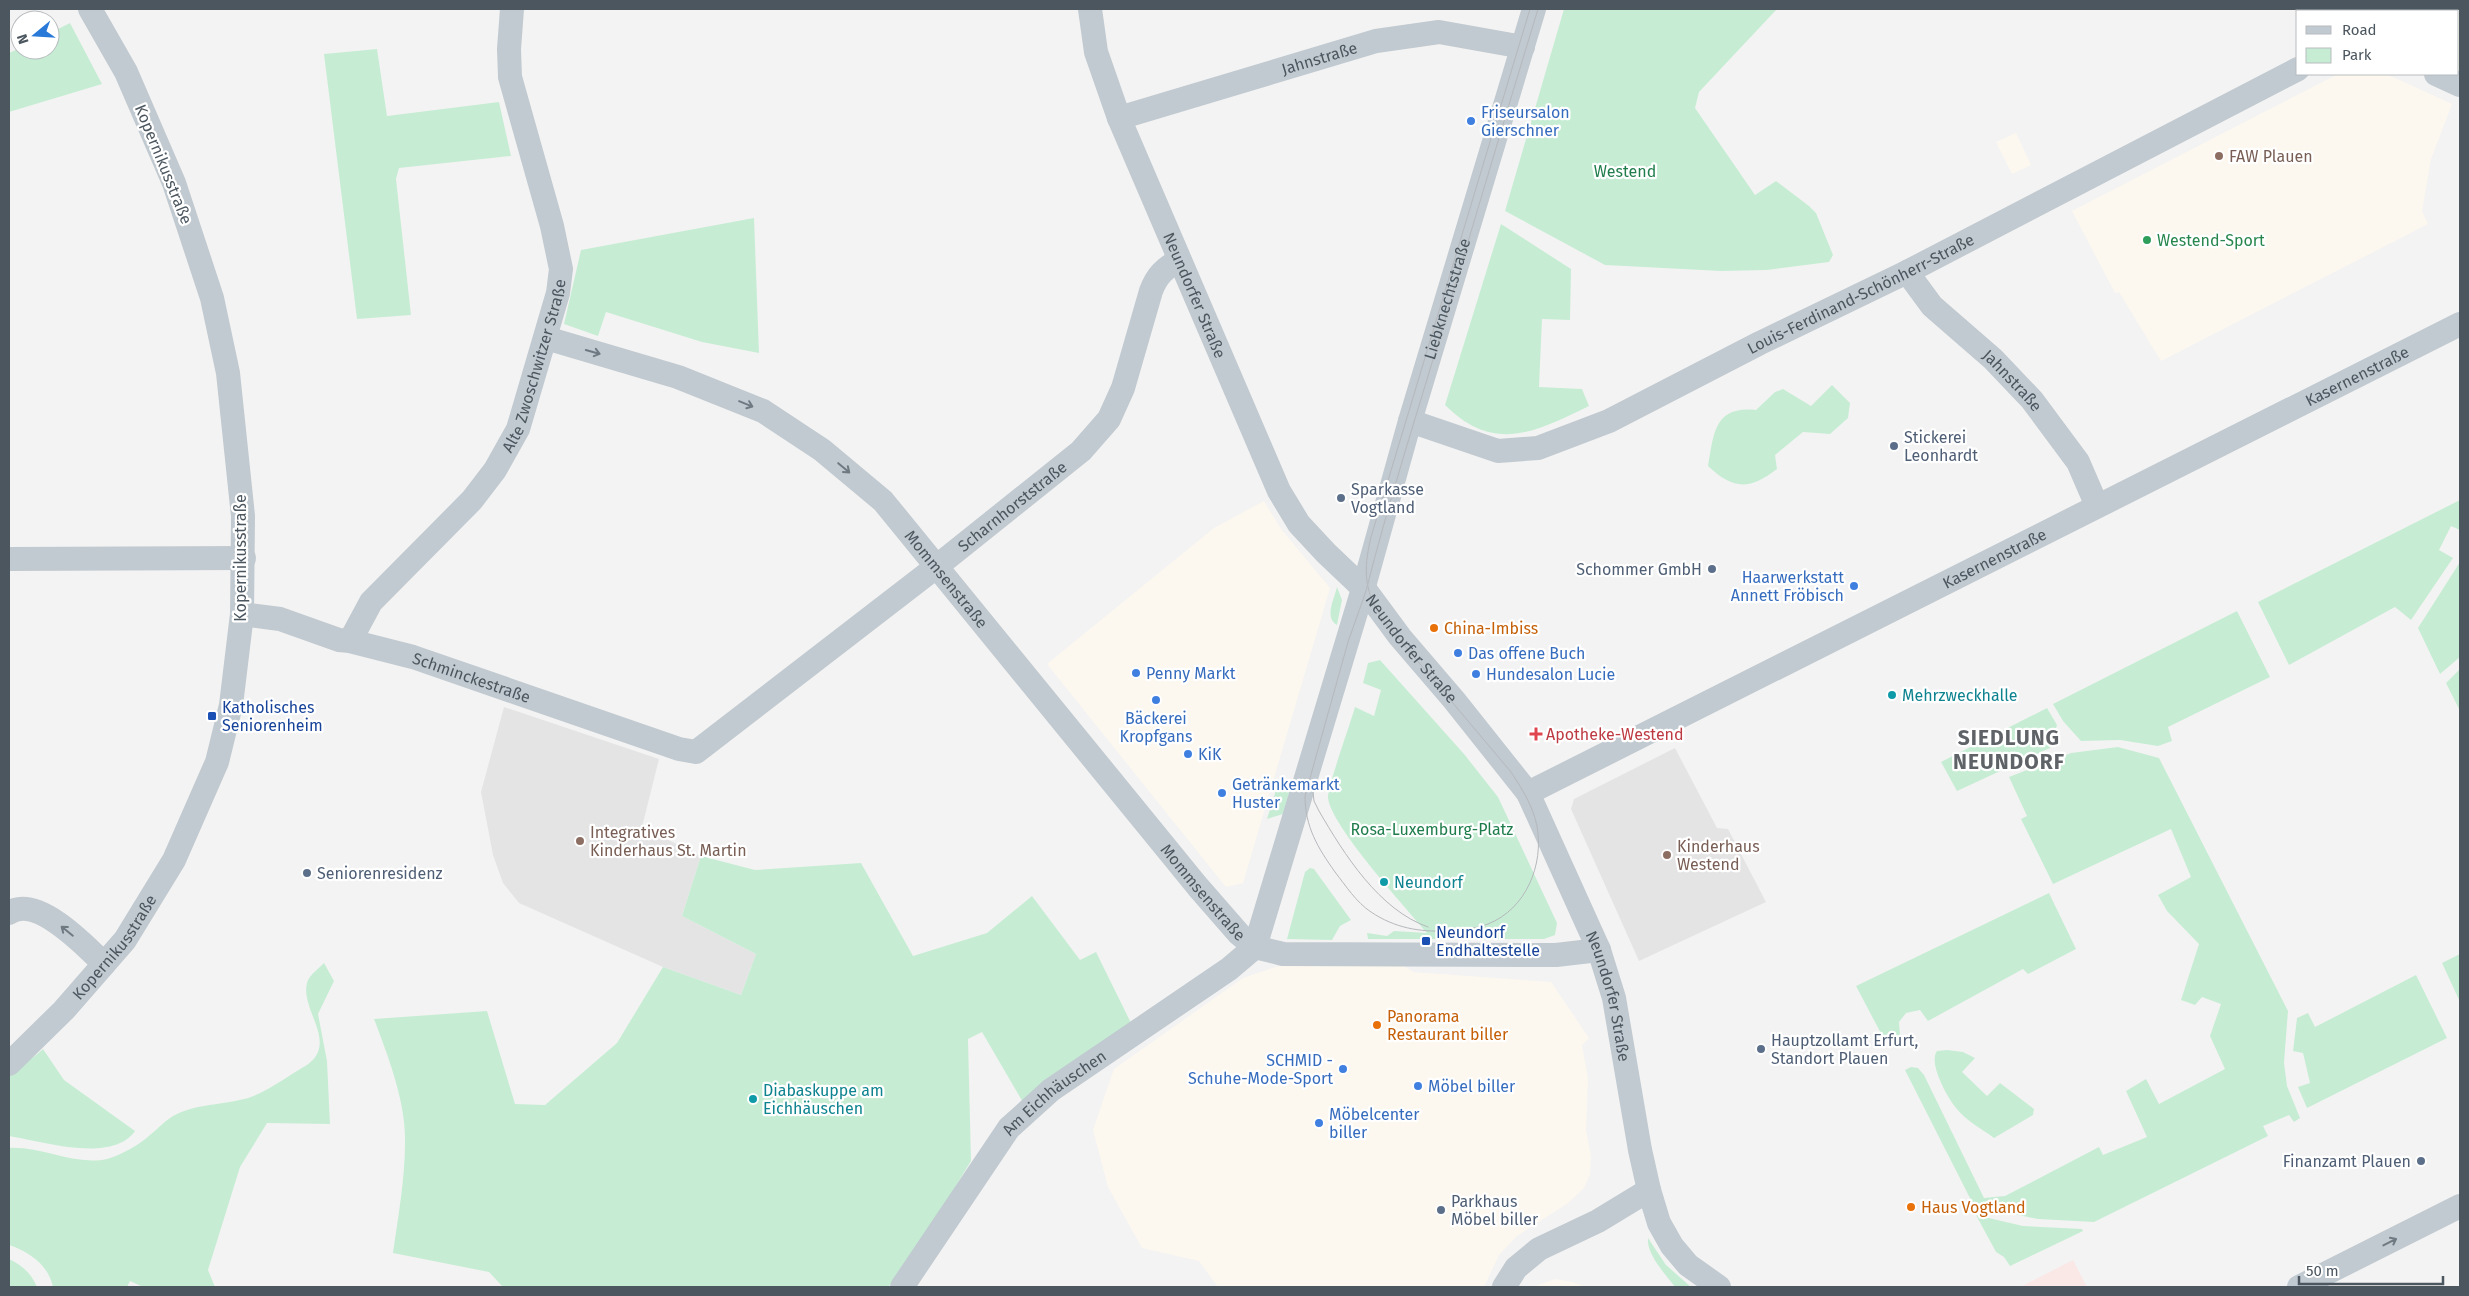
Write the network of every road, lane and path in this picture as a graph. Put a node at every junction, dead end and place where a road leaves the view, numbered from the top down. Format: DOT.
graph roads {
  1 [pos="90,9"];
  2 [pos="512,9"];
  3 [pos="1090,9"];
  4 [pos="1534,9"];
  5 [pos="1523,47"];
  6 [pos="2296,70"];
  7 [pos="2438,75"];
  8 [pos="2460,85"];
  9 [pos="1119,118"];
  10 [pos="1179,260"];
  11 [pos="1907,272"];
  12 [pos="2460,324"];
  13 [pos="546,338"];
  14 [pos="1410,421"];
  15 [pos="2097,506"];
  16 [pos="244,558"];
  17 [pos="9,559"];
  18 [pos="936,567"];
  19 [pos="1363,588"];
  20 [pos="242,614"];
  21 [pos="350,641"];
  22 [pos="696,752"];
  23 [pos="1528,793"];
  24 [pos="9,913"];
  25 [pos="1255,947"];
  26 [pos="1599,950"];
  27 [pos="104,964"];
  28 [pos="9,1064"];
  29 [pos="1649,1190"];
  30 [pos="2460,1206"];
  31 [pos="902,1287"];
  32 [pos="1504,1287"];
  33 [pos="1719,1287"];
  34 [pos="2299,1287"];
  1 -- 16 [label="street, Kopernikusstraße"];
  2 -- 13 [label="street, Alte Zwoschwitzer Straße"];
  3 -- 9 [label="street, Neundorfer Straße"];
  4 -- 5 [label="street, Liebknechtstraße"];
  5 -- 9 [label="street, Jahnstraße"];
  5 -- 14 [label="street, Liebknechtstraße"];
  6 -- 11 [label="street, Louis-Ferdinand-Schönherr-Straße"];
  7 -- 8 [label="street"];
  9 -- 10 [label="street, Neundorfer Straße"];
  10 -- 18 [label="street, Scharnhorststraße"];
  10 -- 19 [label="street, Neundorfer Straße"];
  11 -- 14 [label="street, Louis-Ferdinand-Schönherr-Straße"];
  11 -- 15 [label="street, Jahnstraße"];
  12 -- 15 [label="street, Kasernenstraße"];
  13 -- 18 [label="street, Mommsenstraße, one-way"];
  13 -- 21 [label="street, Alte Zwoschwitzer Straße"];
  14 -- 19 [label="street, Liebknechtstraße"];
  15 -- 23 [label="street, Kasernenstraße"];
  16 -- 17 [label="street"];
  16 -- 20 [label="street, Kopernikusstraße"];
  18 -- 22 [label="street, Scharnhorststraße"];
  18 -- 25 [label="street, Mommsenstraße"];
  19 -- 23 [label="street, Neundorfer Straße"];
  19 -- 25 [label="street"];
  20 -- 21 [label="street, Schminckestraße"];
  20 -- 27 [label="street, Kopernikusstraße"];
  21 -- 22 [label="street, Schminckestraße"];
  23 -- 26 [label="street, Neundorfer Straße"];
  27 -- 24 [label="street, one-way"];
  25 -- 26 [label="street"];
  25 -- 31 [label="street, Am Eichhäuschen"];
  26 -- 29 [label="street, Neundorfer Straße"];
  27 -- 28 [label="street, Kopernikusstraße"];
  29 -- 32 [label="street"];
  29 -- 33 [label="street, Neundorfer Straße"];
  34 -- 30 [label="street, one-way"];
}
